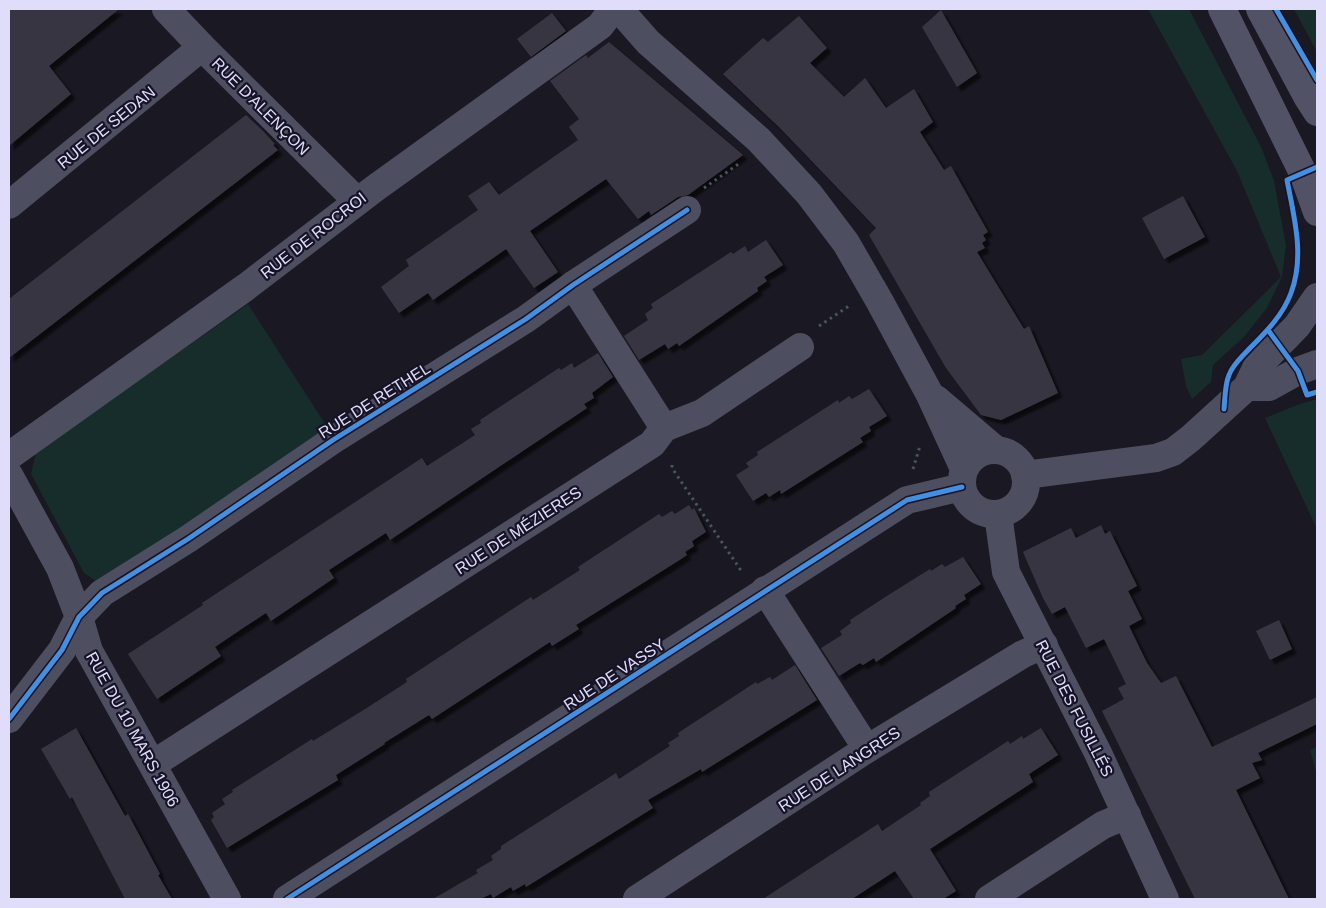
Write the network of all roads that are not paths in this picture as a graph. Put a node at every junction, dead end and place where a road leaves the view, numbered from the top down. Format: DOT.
graph roads {
  1 [pos="166,9"];
  2 [pos="613,9"];
  3 [pos="619,9"];
  4 [pos="1222,9"];
  5 [pos="1260,9"];
  6 [pos="202,47"];
  7 [pos="1317,112"];
  8 [pos="357,201"];
  9 [pos="9,205"];
  10 [pos="686,210"];
  11 [pos="1317,212"];
  12 [pos="573,285"];
  13 [pos="1317,297"];
  14 [pos="800,347"];
  15 [pos="1317,364"];
  16 [pos="1248,387"];
  17 [pos="929,393"];
  18 [pos="664,428"];
  19 [pos="996,450"];
  20 [pos="9,456"];
  21 [pos="9,475"];
  22 [pos="1025,475"];
  23 [pos="963,478"];
  24 [pos="998,514"];
  25 [pos="765,590"];
  26 [pos="79,617"];
  27 [pos="1044,645"];
  28 [pos="9,719"];
  29 [pos="867,749"];
  30 [pos="153,764"];
  31 [pos="1127,814"];
  32 [pos="227,899"];
  33 [pos="287,899"];
  34 [pos="637,899"];
  35 [pos="989,899"];
  36 [pos="1165,899"];
  1 -- 6 [label="street, RUE D'ALENÇON"];
  2 -- 8 [label="street, RUE DE ROCROI"];
  3 -- 17 [label="street"];
  4 -- 11 [label="main road"];
  5 -- 7 [label="main road"];
  6 -- 8 [label="street, RUE D'ALENÇON"];
  6 -- 9 [label="street, RUE DE SEDAN"];
  8 -- 20 [label="street, RUE DE ROCROI"];
  10 -- 12 [label="street, RUE DE RETHEL"];
  12 -- 18 [label="street"];
  12 -- 26 [label="street, RUE DE RETHEL"];
  13 -- 16 [label="street"];
  14 -- 18 [label="street, RUE DE MÉZIERES"];
  15 -- 16 [label="street"];
  16 -- 22 [label="street"];
  17 -- 19 [label="street"];
  17 -- 23 [label="street"];
  18 -- 30 [label="street, RUE DE MÉZIERES"];
  19 -- 22 [label="street"];
  19 -- 23 [label="street"];
  21 -- 26 [label="street, RUE DU 10 MARS 1906"];
  22 -- 24 [label="street"];
  23 -- 24 [label="street"];
  23 -- 25 [label="street, RUE DE VASSY"];
  24 -- 27 [label="street, RUE DES FUSILLÉS"];
  25 -- 29 [label="street"];
  25 -- 33 [label="street, RUE DE VASSY"];
  26 -- 28 [label="street, RUE DE RETHEL"];
  26 -- 30 [label="street, RUE DU 10 MARS 1906"];
  27 -- 29 [label="street, RUE DE LANGRES"];
  27 -- 31 [label="street, RUE DES FUSILLÉS"];
  29 -- 34 [label="street, RUE DE LANGRES"];
  30 -- 32 [label="street, RUE DU 10 MARS 1906"];
  31 -- 35 [label="street"];
  31 -- 36 [label="street, RUE DES FUSILLÉS"];
}
